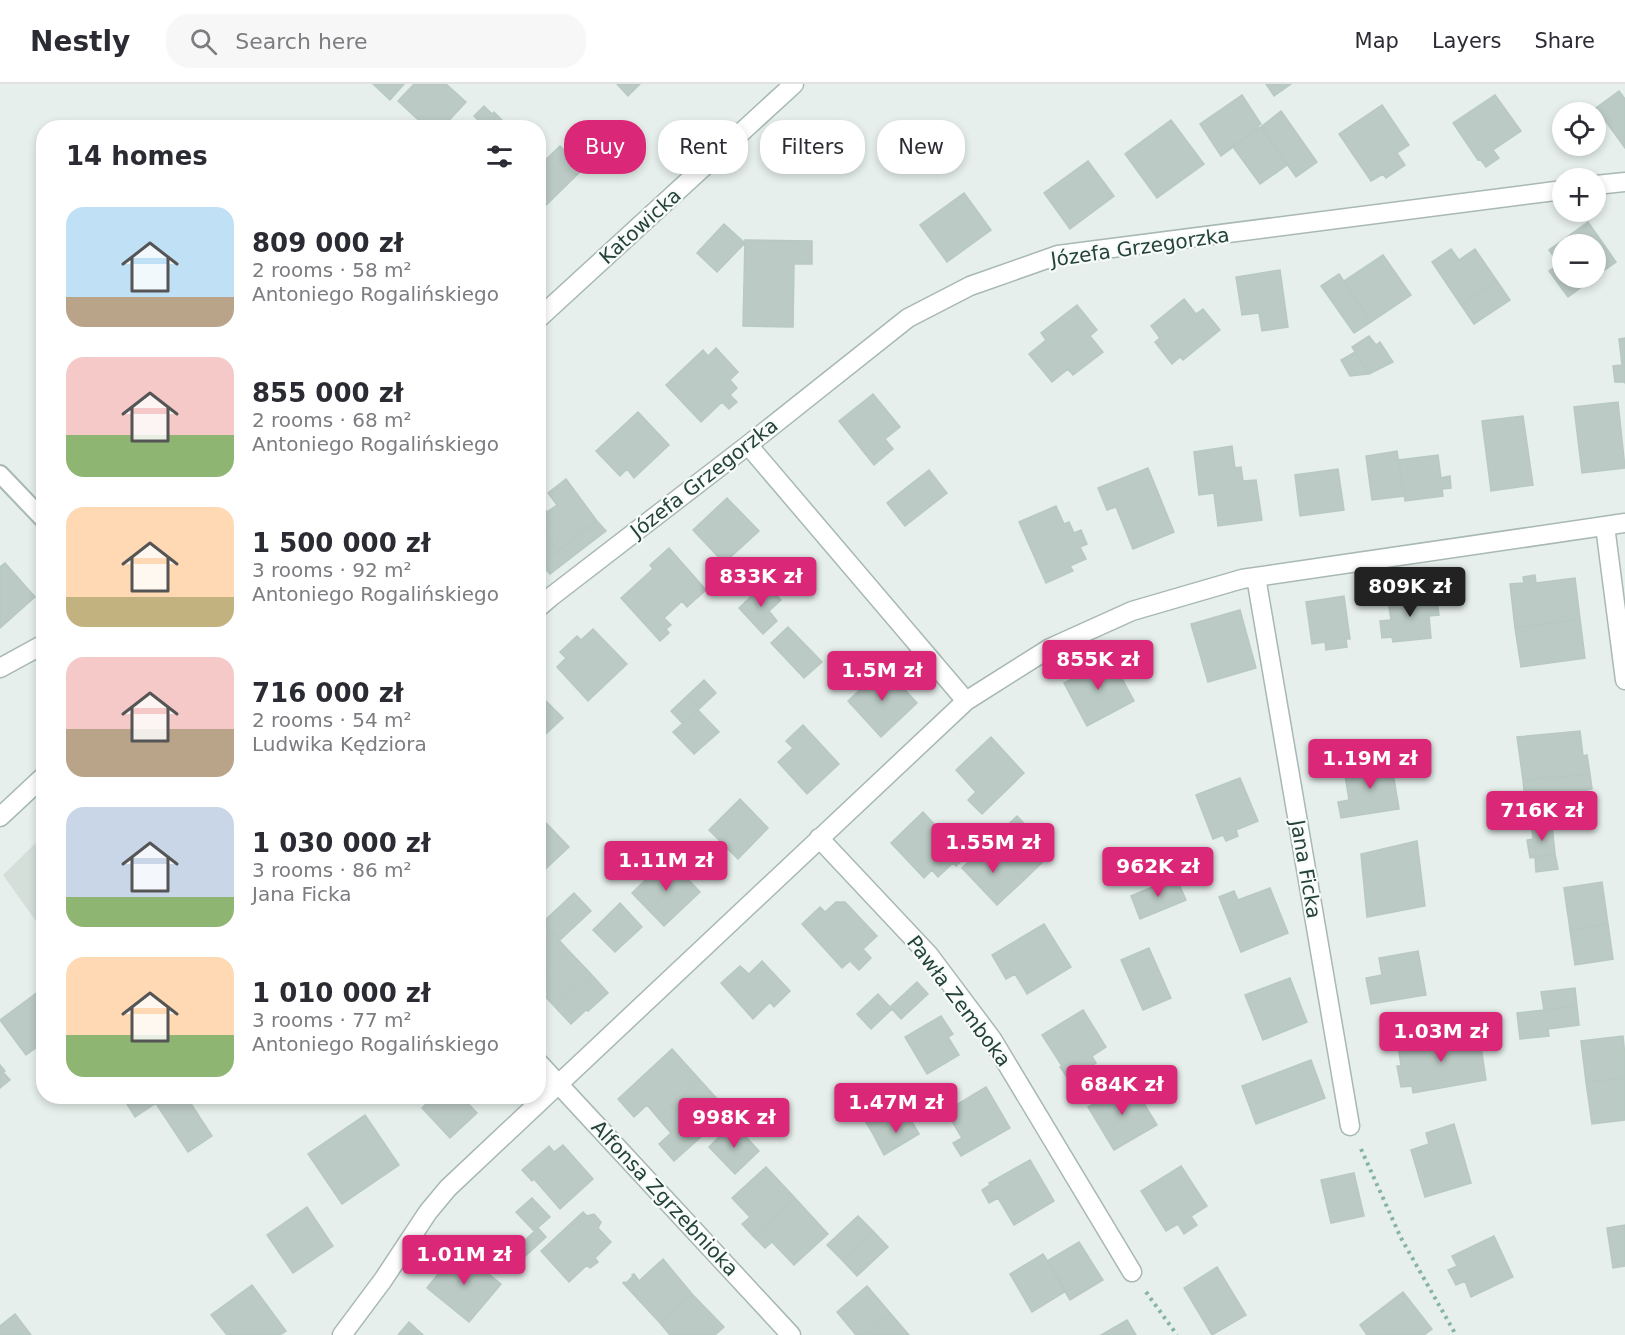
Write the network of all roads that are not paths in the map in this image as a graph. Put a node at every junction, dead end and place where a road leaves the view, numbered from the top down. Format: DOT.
graph roads {
  1 [pos="794,84"];
  2 [pos="1625,182"];
  3 [pos="1606,184"];
  4 [pos="1552,191"];
  5 [pos="546,312"];
  6 [pos="748,445"];
  7 [pos="0,474"];
  8 [pos="36,512"];
  9 [pos="1625,524"];
  10 [pos="1605,526"];
  11 [pos="1256,577"];
  12 [pos="546,601"];
  13 [pos="36,648"];
  14 [pos="0,668"];
  15 [pos="1625,680"];
  16 [pos="966,701"];
  17 [pos="36,783"];
  18 [pos="0,817"];
  19 [pos="819,838"];
  20 [pos="546,1070"];
  21 [pos="559,1084"];
  22 [pos="546,1096"];
  23 [pos="538,1104"];
  24 [pos="1350,1126"];
  25 [pos="1132,1272"];
  26 [pos="342,1335"];
  27 [pos="791,1335"];
  1 -- 5 [label="street, Katowicka"];
  2 -- 3 [label="street"];
  4 -- 6 [label="street, Józefa Grzegorzka"];
  6 -- 12 [label="street, Józefa Grzegorzka"];
  6 -- 16 [label="street"];
  7 -- 8 [label="lane"];
  9 -- 10 [label="street"];
  10 -- 11 [label="street"];
  10 -- 15 [label="street"];
  11 -- 16 [label="street"];
  11 -- 24 [label="street, Jana Ficka"];
  13 -- 14 [label="street"];
  16 -- 19 [label="street"];
  17 -- 18 [label="street"];
  19 -- 21 [label="street"];
  19 -- 25 [label="street, Pawła Zemboka"];
  20 -- 21 [label="street, Alfonsa Zgrzebnioka"];
  21 -- 22 [label="street"];
  21 -- 27 [label="street, Alfonsa Zgrzebnioka"];
  23 -- 26 [label="street"];
}
